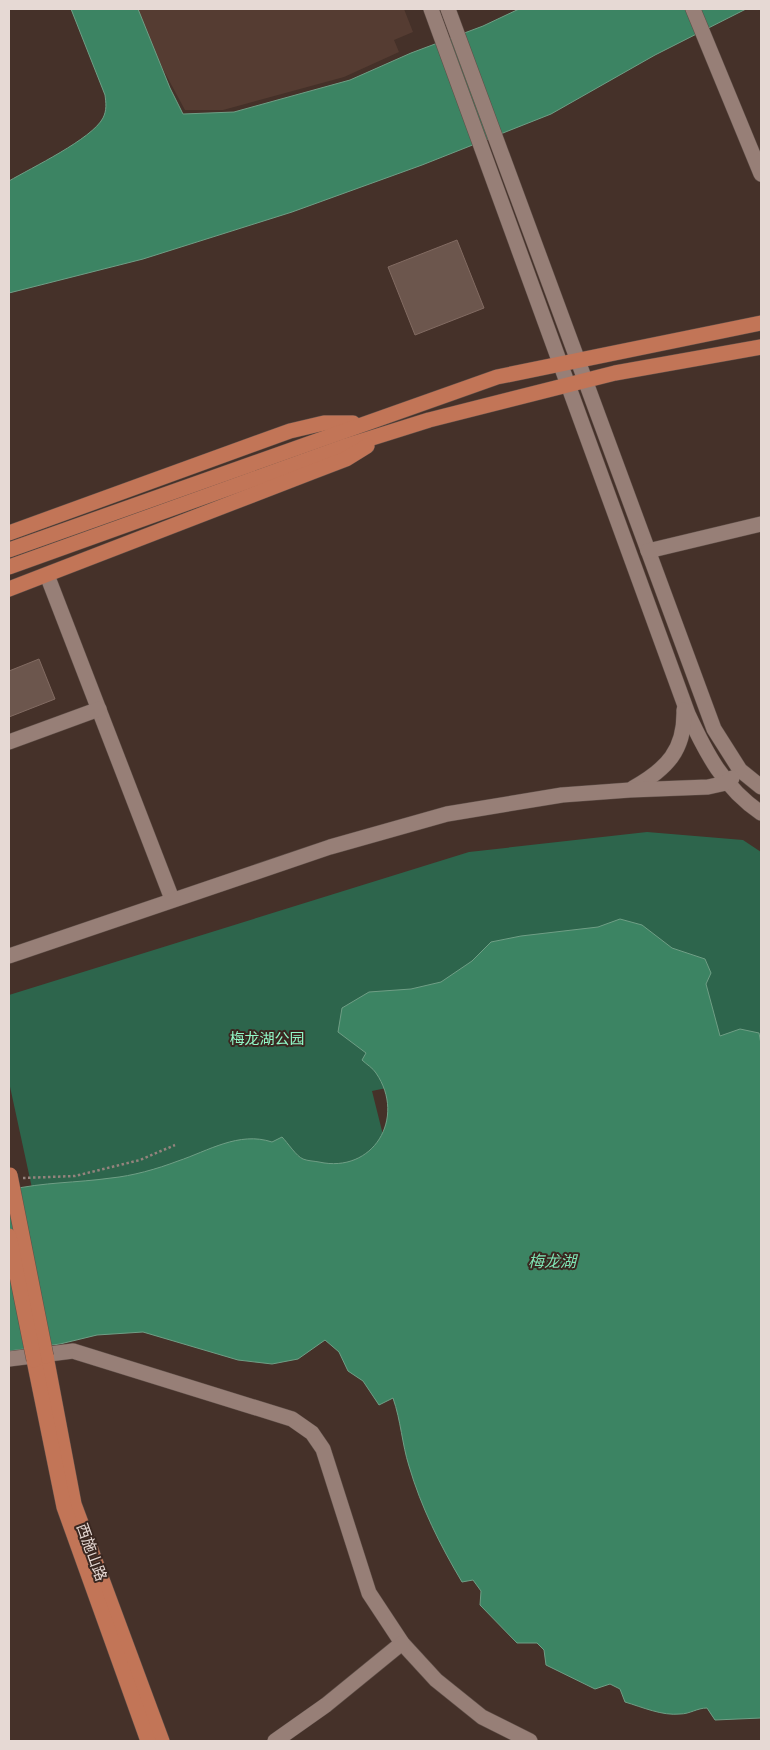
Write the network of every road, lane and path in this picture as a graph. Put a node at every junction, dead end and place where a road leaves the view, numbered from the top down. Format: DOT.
graph roads {
  1 [pos="431,9"];
  2 [pos="448,9"];
  3 [pos="693,9"];
  4 [pos="761,174"];
  5 [pos="761,323"];
  6 [pos="761,347"];
  7 [pos="577,361"];
  8 [pos="560,365"];
  9 [pos="584,380"];
  10 [pos="567,385"];
  11 [pos="364,423"];
  12 [pos="394,431"];
  13 [pos="761,524"];
  14 [pos="9,532"];
  15 [pos="9,550"];
  16 [pos="648,551"];
  17 [pos="9,567"];
  18 [pos="47,575"];
  19 [pos="9,590"];
  20 [pos="684,701"];
  21 [pos="99,709"];
  22 [pos="9,742"];
  23 [pos="740,770"];
  24 [pos="726,783"];
  25 [pos="761,787"];
  26 [pos="630,790"];
  27 [pos="761,813"];
  28 [pos="172,899"];
  29 [pos="9,956"];
  30 [pos="175,1146"];
  31 [pos="12,1173"];
  32 [pos="9,1236"];
  33 [pos="40,1358"];
  34 [pos="9,1359"];
  35 [pos="402,1643"];
  36 [pos="148,1741"];
  37 [pos="162,1741"];
  38 [pos="275,1741"];
  39 [pos="530,1741"];
  1 -- 8 [label="street"];
  2 -- 7 [label="street"];
  3 -- 4 [label="street"];
  5 -- 7 [label="main road"];
  6 -- 9 [label="main road"];
  7 -- 8 [label="main road"];
  7 -- 9 [label="street"];
  8 -- 10 [label="street"];
  8 -- 11 [label="main road"];
  9 -- 10 [label="main road"];
  9 -- 16 [label="street"];
  10 -- 12 [label="main road"];
  10 -- 20 [label="street"];
  11 -- 14 [label="main road"];
  11 -- 15 [label="main road"];
  12 -- 17 [label="main road"];
  12 -- 18 [label="main road"];
  13 -- 16 [label="street"];
  16 -- 23 [label="street"];
  18 -- 19 [label="main road"];
  18 -- 21 [label="street"];
  20 -- 24 [label="street"];
  20 -- 26 [label="street"];
  21 -- 22 [label="street"];
  21 -- 28 [label="street"];
  23 -- 24 [label="street"];
  23 -- 25 [label="street"];
  24 -- 26 [label="street"];
  24 -- 27 [label="street"];
  26 -- 28 [label="street"];
  28 -- 29 [label="street"];
  30 -- 31 [label="path"];
  31 -- 33 [label="main road, bridge"];
  32 -- 33 [label="main road, bridge"];
  33 -- 36 [label="main road, 西施山路"];
  33 -- 37 [label="main road, 西施山路"];
  34 -- 35 [label="street"];
  35 -- 38 [label="street"];
  35 -- 39 [label="street"];
}
